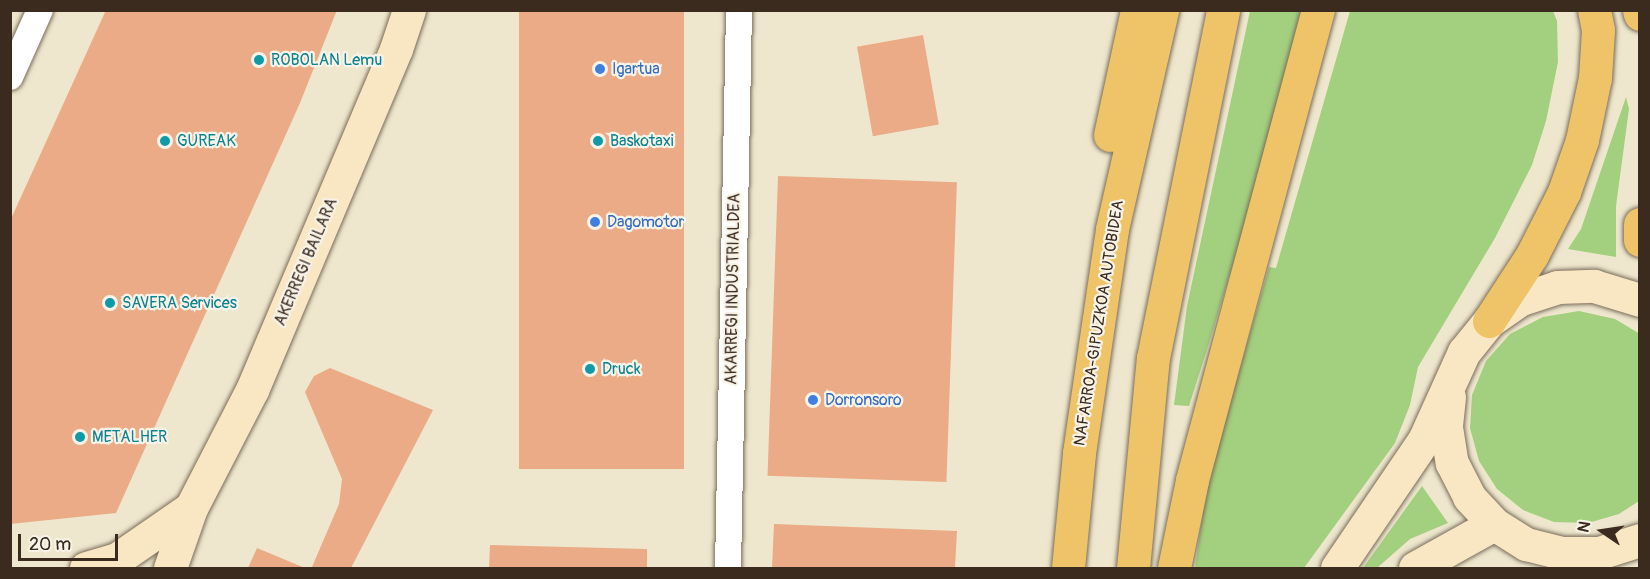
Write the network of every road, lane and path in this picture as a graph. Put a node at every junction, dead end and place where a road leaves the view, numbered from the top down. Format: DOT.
graph roads {
  1 [pos="40,10"];
  2 [pos="409,10"];
  3 [pos="739,10"];
  4 [pos="1137,10"];
  5 [pos="1162,10"];
  6 [pos="1223,10"];
  7 [pos="1318,10"];
  8 [pos="1594,10"];
  9 [pos="10,77"];
  10 [pos="1640,224"];
  11 [pos="1640,240"];
  12 [pos="1640,300"];
  13 [pos="1098,321"];
  14 [pos="1489,321"];
  15 [pos="1449,389"];
  16 [pos="191,508"];
  17 [pos="1494,524"];
  18 [pos="1640,540"];
  19 [pos="1597,561"];
  20 [pos="1133,567"];
  21 [pos="86,568"];
  22 [pos="170,568"];
  23 [pos="728,568"];
  24 [pos="1068,568"];
  25 [pos="1174,568"];
  26 [pos="1338,568"];
  27 [pos="1415,568"];
  1 -- 9 [label="street"];
  2 -- 16 [label="main road, AKERREGI BAILARA"];
  3 -- 23 [label="street, AKARREGI INDUSTRIALDEA"];
  4 -- 13 [label="highway"];
  5 -- 13 [label="highway, NAFARROA-GIPUZKOA AUTOBIDEA"];
  6 -- 20 [label="highway"];
  7 -- 25 [label="highway"];
  8 -- 14 [label="highway"];
  10 -- 11 [label="highway"];
  12 -- 14 [label="main road"];
  13 -- 24 [label="highway, NAFARROA-GIPUZKOA AUTOBIDEA"];
  14 -- 15 [label="main road"];
  15 -- 17 [label="main road"];
  15 -- 26 [label="main road"];
  16 -- 21 [label="main road"];
  16 -- 22 [label="main road, AKERREGI BAILARA"];
  17 -- 19 [label="main road"];
  17 -- 27 [label="main road"];
  18 -- 19 [label="main road"];
}
